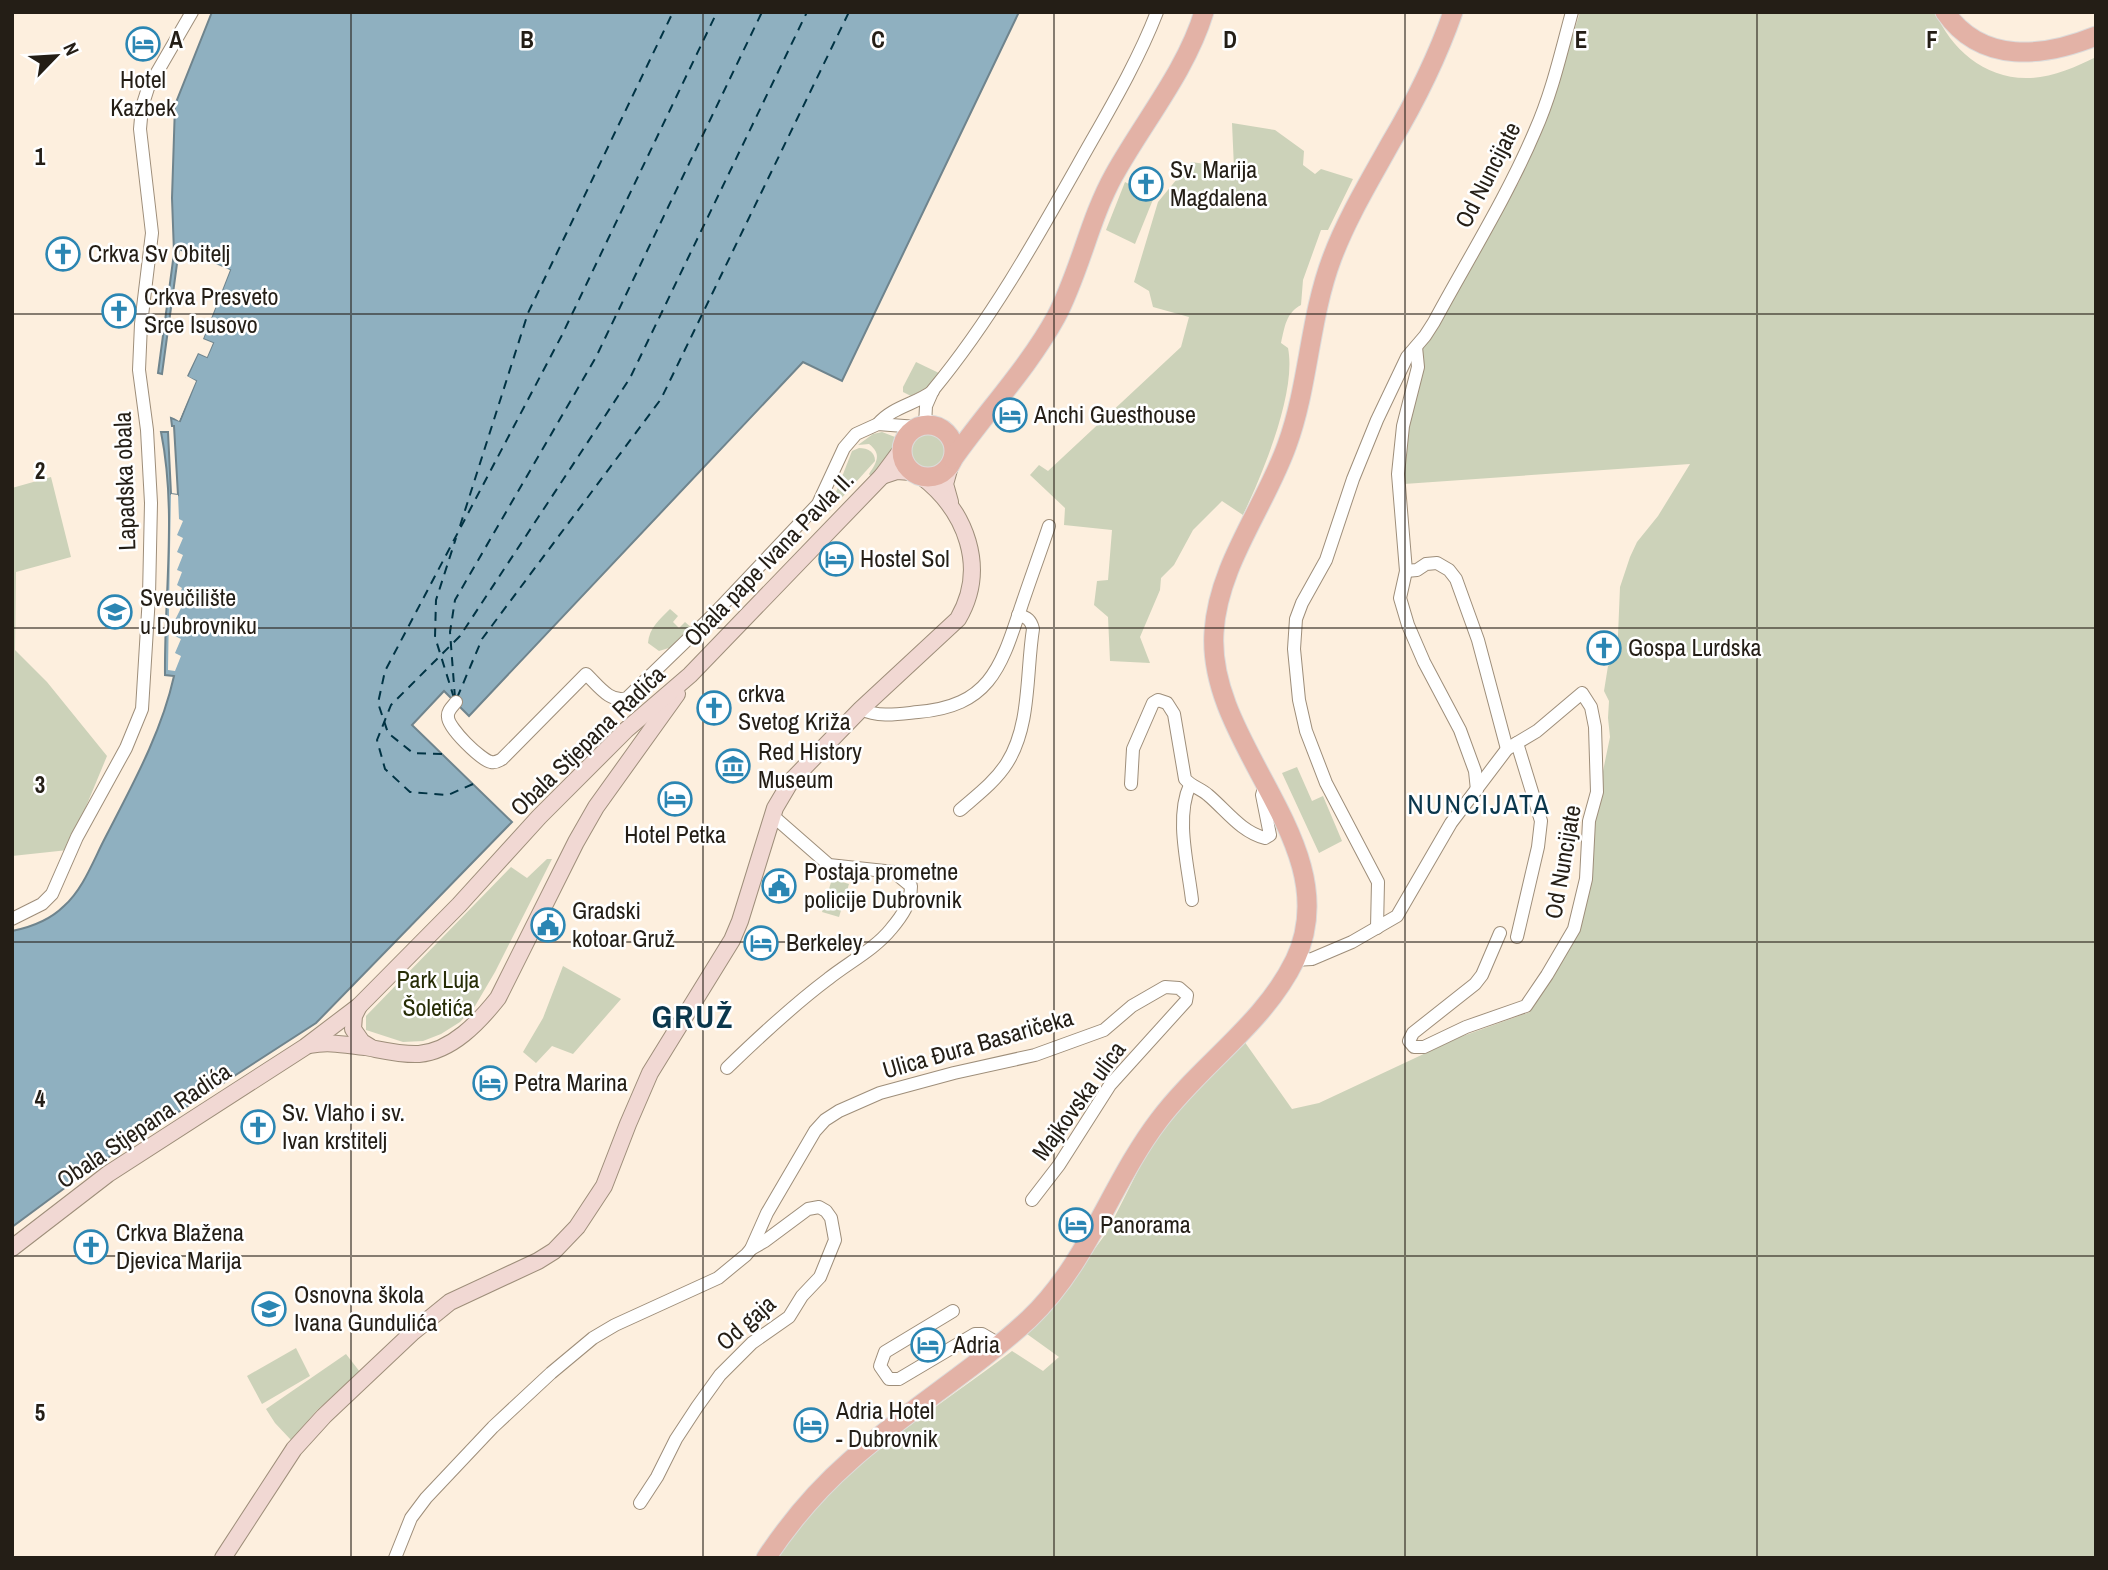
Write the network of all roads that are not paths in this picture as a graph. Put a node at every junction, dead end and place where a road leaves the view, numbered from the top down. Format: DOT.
graph roads {
  1 [pos="192,12"];
  2 [pos="1157,12"];
  3 [pos="1204,12"];
  4 [pos="1453,12"];
  5 [pos="1572,12"];
  6 [pos="1945,12"];
  7 [pos="2087,39"];
  8 [pos="1416,347"];
  9 [pos="933,390"];
  10 [pos="987,415"];
  11 [pos="884,425"];
  12 [pos="921,426"];
  13 [pos="945,431"];
  14 [pos="902,447"];
  15 [pos="951,463"];
  16 [pos="917,474"];
  17 [pos="882,476"];
  18 [pos="950,504"];
  19 [pos="1049,526"];
  20 [pos="1406,571"];
  21 [pos="1018,615"];
  22 [pos="690,675"];
  23 [pos="456,702"];
  24 [pos="861,709"];
  25 [pos="1512,746"];
  26 [pos="589,766"];
  27 [pos="1131,784"];
  28 [pos="1190,785"];
  29 [pos="1265,785"];
  30 [pos="611,786"];
  31 [pos="1477,790"];
  32 [pos="960,810"];
  33 [pos="773,816"];
  34 [pos="1192,900"];
  35 [pos="12,919"];
  36 [pos="1377,928"];
  37 [pos="1500,933"];
  38 [pos="1517,937"];
  39 [pos="1294,960"];
  40 [pos="1187,995"];
  41 [pos="359,1006"];
  42 [pos="305,1047"];
  43 [pos="372,1049"];
  44 [pos="727,1068"];
  45 [pos="1032,1200"];
  46 [pos="12,1248"];
  47 [pos="751,1249"];
  48 [pos="953,1311"];
  49 [pos="1001,1345"];
  50 [pos="640,1503"];
  51 [pos="223,1558"];
  52 [pos="395,1558"];
  53 [pos="766,1558"];
  1 -- 35 [label="street, Lapadska obala"];
  2 -- 9 [label="street"];
  3 -- 10 [label="main road"];
  4 -- 29 [label="main road"];
  5 -- 8 [label="street, Od Nuncijate"];
  6 -- 7 [label="main road"];
  8 -- 20 [label="street"];
  8 -- 36 [label="street, Od Nuncijate"];
  9 -- 11 [label="street"];
  9 -- 12 [label="street"];
  10 -- 13 [label="main road"];
  10 -- 15 [label="main road"];
  11 -- 12 [label="street"];
  11 -- 14 [label="street"];
  11 -- 23 [label="street"];
  12 -- 13 [label="main road"];
  12 -- 14 [label="main road"];
  13 -- 15 [label="main road"];
  14 -- 16 [label="main road"];
  14 -- 17 [label="main road, Obala pape Ivana Pavla II."];
  15 -- 16 [label="main road"];
  15 -- 18 [label="main road"];
  16 -- 17 [label="main road, Obala pape Ivana Pavla II."];
  16 -- 18 [label="main road"];
  17 -- 22 [label="main road, Obala pape Ivana Pavla II."];
  18 -- 24 [label="main road"];
  19 -- 21 [label="street"];
  20 -- 25 [label="street, Od Nuncijate"];
  20 -- 31 [label="street"];
  21 -- 24 [label="street"];
  21 -- 32 [label="street"];
  22 -- 26 [label="main road, Obala Stjepana Radića"];
  22 -- 30 [label="main road, Obala Stjepana Radića"];
  24 -- 33 [label="main road"];
  25 -- 31 [label="street, Od Nuncijate"];
  25 -- 37 [label="street, Od Nuncijate"];
  25 -- 38 [label="street, Od Nuncijate"];
  26 -- 30 [label="main road"];
  26 -- 41 [label="main road, Obala Stjepana Radića"];
  27 -- 28 [label="street"];
  28 -- 29 [label="street"];
  28 -- 34 [label="street"];
  29 -- 39 [label="main road"];
  30 -- 43 [label="main road, Obala Stjepana Radića"];
  31 -- 36 [label="street, Od Nuncijate"];
  33 -- 44 [label="street"];
  33 -- 51 [label="main road"];
  36 -- 39 [label="street, Od Nuncijate"];
  39 -- 49 [label="main road"];
  40 -- 45 [label="street, Majkovska ulica"];
  40 -- 47 [label="street, Ulica Đura Basaričeka"];
  41 -- 42 [label="main road, Obala Stjepana Radića"];
  41 -- 43 [label="main road"];
  42 -- 43 [label="main road, Obala Stjepana Radića"];
  42 -- 46 [label="main road, Obala Stjepana Radića"];
  47 -- 50 [label="street, Od gaja"];
  47 -- 52 [label="street"];
  48 -- 49 [label="street"];
  49 -- 53 [label="main road"];
}
